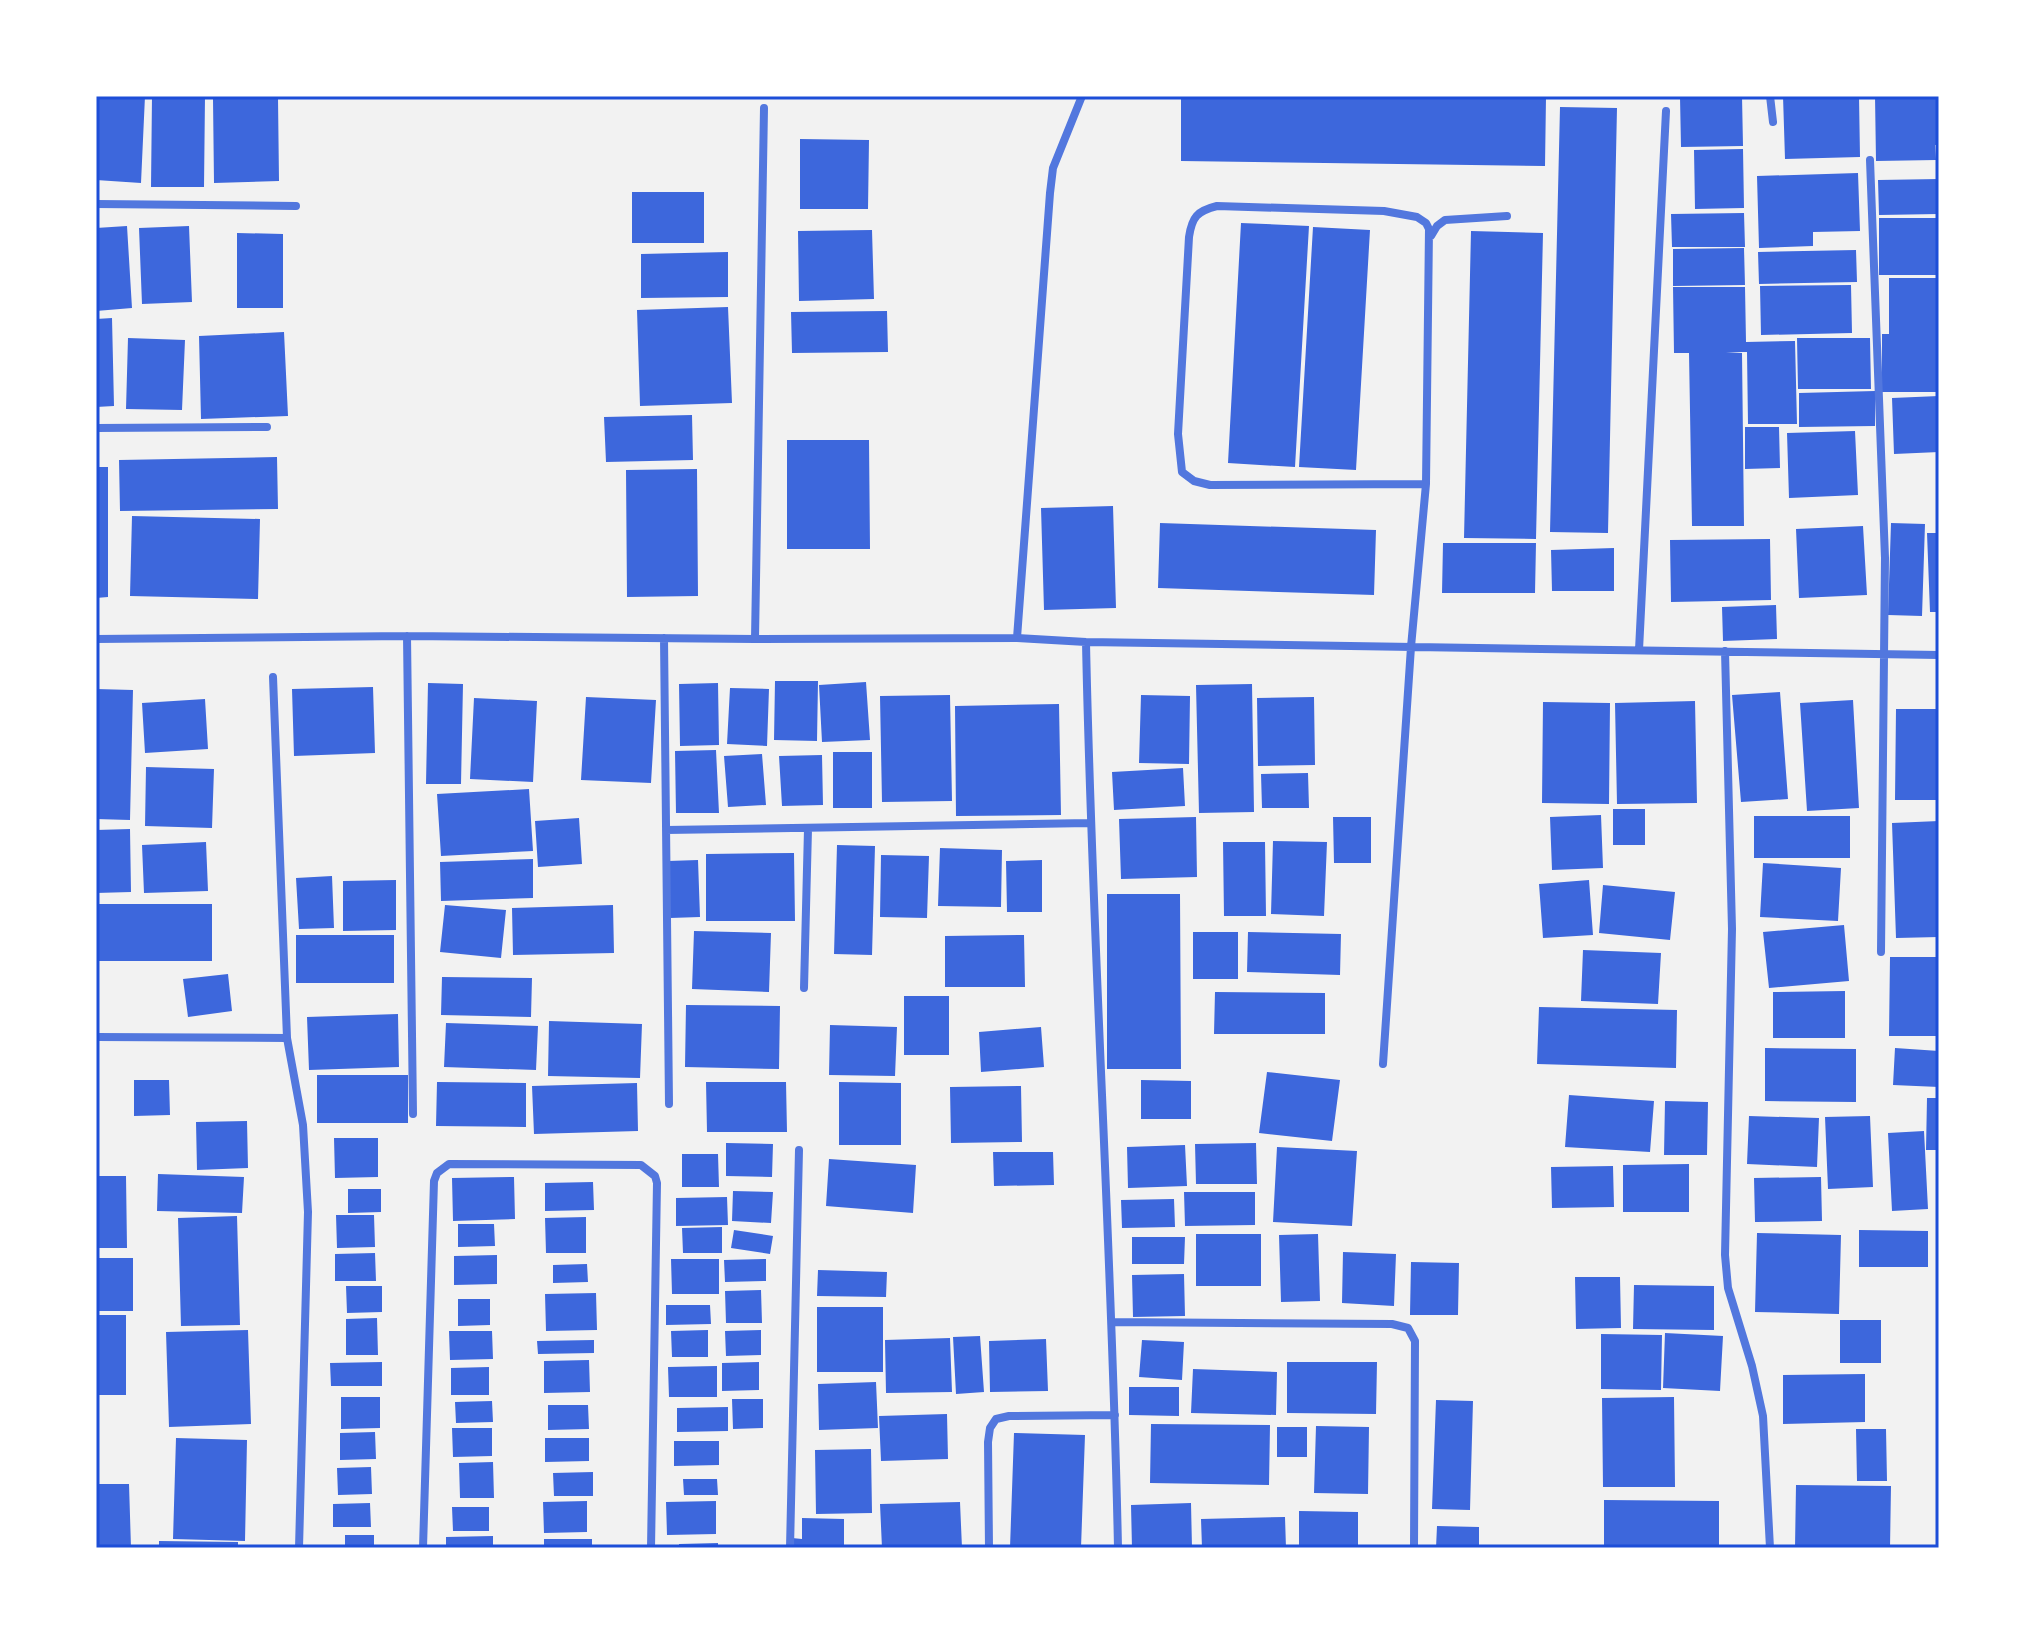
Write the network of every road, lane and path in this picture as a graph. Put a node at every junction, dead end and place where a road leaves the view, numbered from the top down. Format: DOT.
graph roads {
  1 [pos="1082,96"];
  2 [pos="1770,96"];
  3 [pos="764,108"];
  4 [pos="1666,111"];
  5 [pos="1773,122"];
  6 [pos="1870,160"];
  7 [pos="96,204"];
  8 [pos="296,206"];
  9 [pos="1507,216"];
  10 [pos="1430,237"];
  11 [pos="267,427"];
  12 [pos="96,428"];
  13 [pos="1426,484"];
  14 [pos="407,636"];
  15 [pos="664,638"];
  16 [pos="1017,638"];
  17 [pos="96,639"];
  18 [pos="755,639"];
  19 [pos="1086,642"];
  20 [pos="1411,647"];
  21 [pos="1639,650"];
  22 [pos="1725,651"];
  23 [pos="1886,654"];
  24 [pos="1939,655"];
  25 [pos="273,677"];
  26 [pos="1089,823"];
  27 [pos="808,829"];
  28 [pos="666,830"];
  29 [pos="1881,952"];
  30 [pos="804,988"];
  31 [pos="96,1037"];
  32 [pos="287,1038"];
  33 [pos="1383,1064"];
  34 [pos="669,1104"];
  35 [pos="413,1114"];
  36 [pos="799,1150"];
  37 [pos="1112,1322"];
  38 [pos="1115,1415"];
  39 [pos="299,1548"];
  40 [pos="423,1548"];
  41 [pos="651,1548"];
  42 [pos="790,1548"];
  43 [pos="989,1548"];
  44 [pos="1118,1548"];
  45 [pos="1414,1548"];
  46 [pos="1770,1548"];
  1 -- 16 [label="street"];
  2 -- 5 [label="street"];
  3 -- 18 [label="street"];
  4 -- 21 [label="street"];
  6 -- 23 [label="street"];
  7 -- 8 [label="street"];
  9 -- 10 [label="street"];
  10 -- 13 [label="street"];
  10 -- 13 [label="street"];
  11 -- 12 [label="street"];
  13 -- 20 [label="street"];
  14 -- 15 [label="street"];
  14 -- 17 [label="street"];
  14 -- 35 [label="street"];
  15 -- 18 [label="street"];
  15 -- 28 [label="street"];
  16 -- 18 [label="street"];
  16 -- 19 [label="street"];
  19 -- 20 [label="street"];
  19 -- 26 [label="street"];
  20 -- 21 [label="street"];
  20 -- 33 [label="street"];
  21 -- 22 [label="street"];
  22 -- 23 [label="street"];
  22 -- 46 [label="street"];
  23 -- 24 [label="street"];
  23 -- 29 [label="street"];
  25 -- 32 [label="street"];
  26 -- 27 [label="street"];
  26 -- 37 [label="street"];
  27 -- 28 [label="street"];
  27 -- 30 [label="street"];
  28 -- 34 [label="street"];
  31 -- 32 [label="street"];
  32 -- 39 [label="street"];
  36 -- 42 [label="street"];
  37 -- 38 [label="street"];
  37 -- 45 [label="street"];
  38 -- 43 [label="street"];
  38 -- 44 [label="street"];
  40 -- 41 [label="street"];
}
